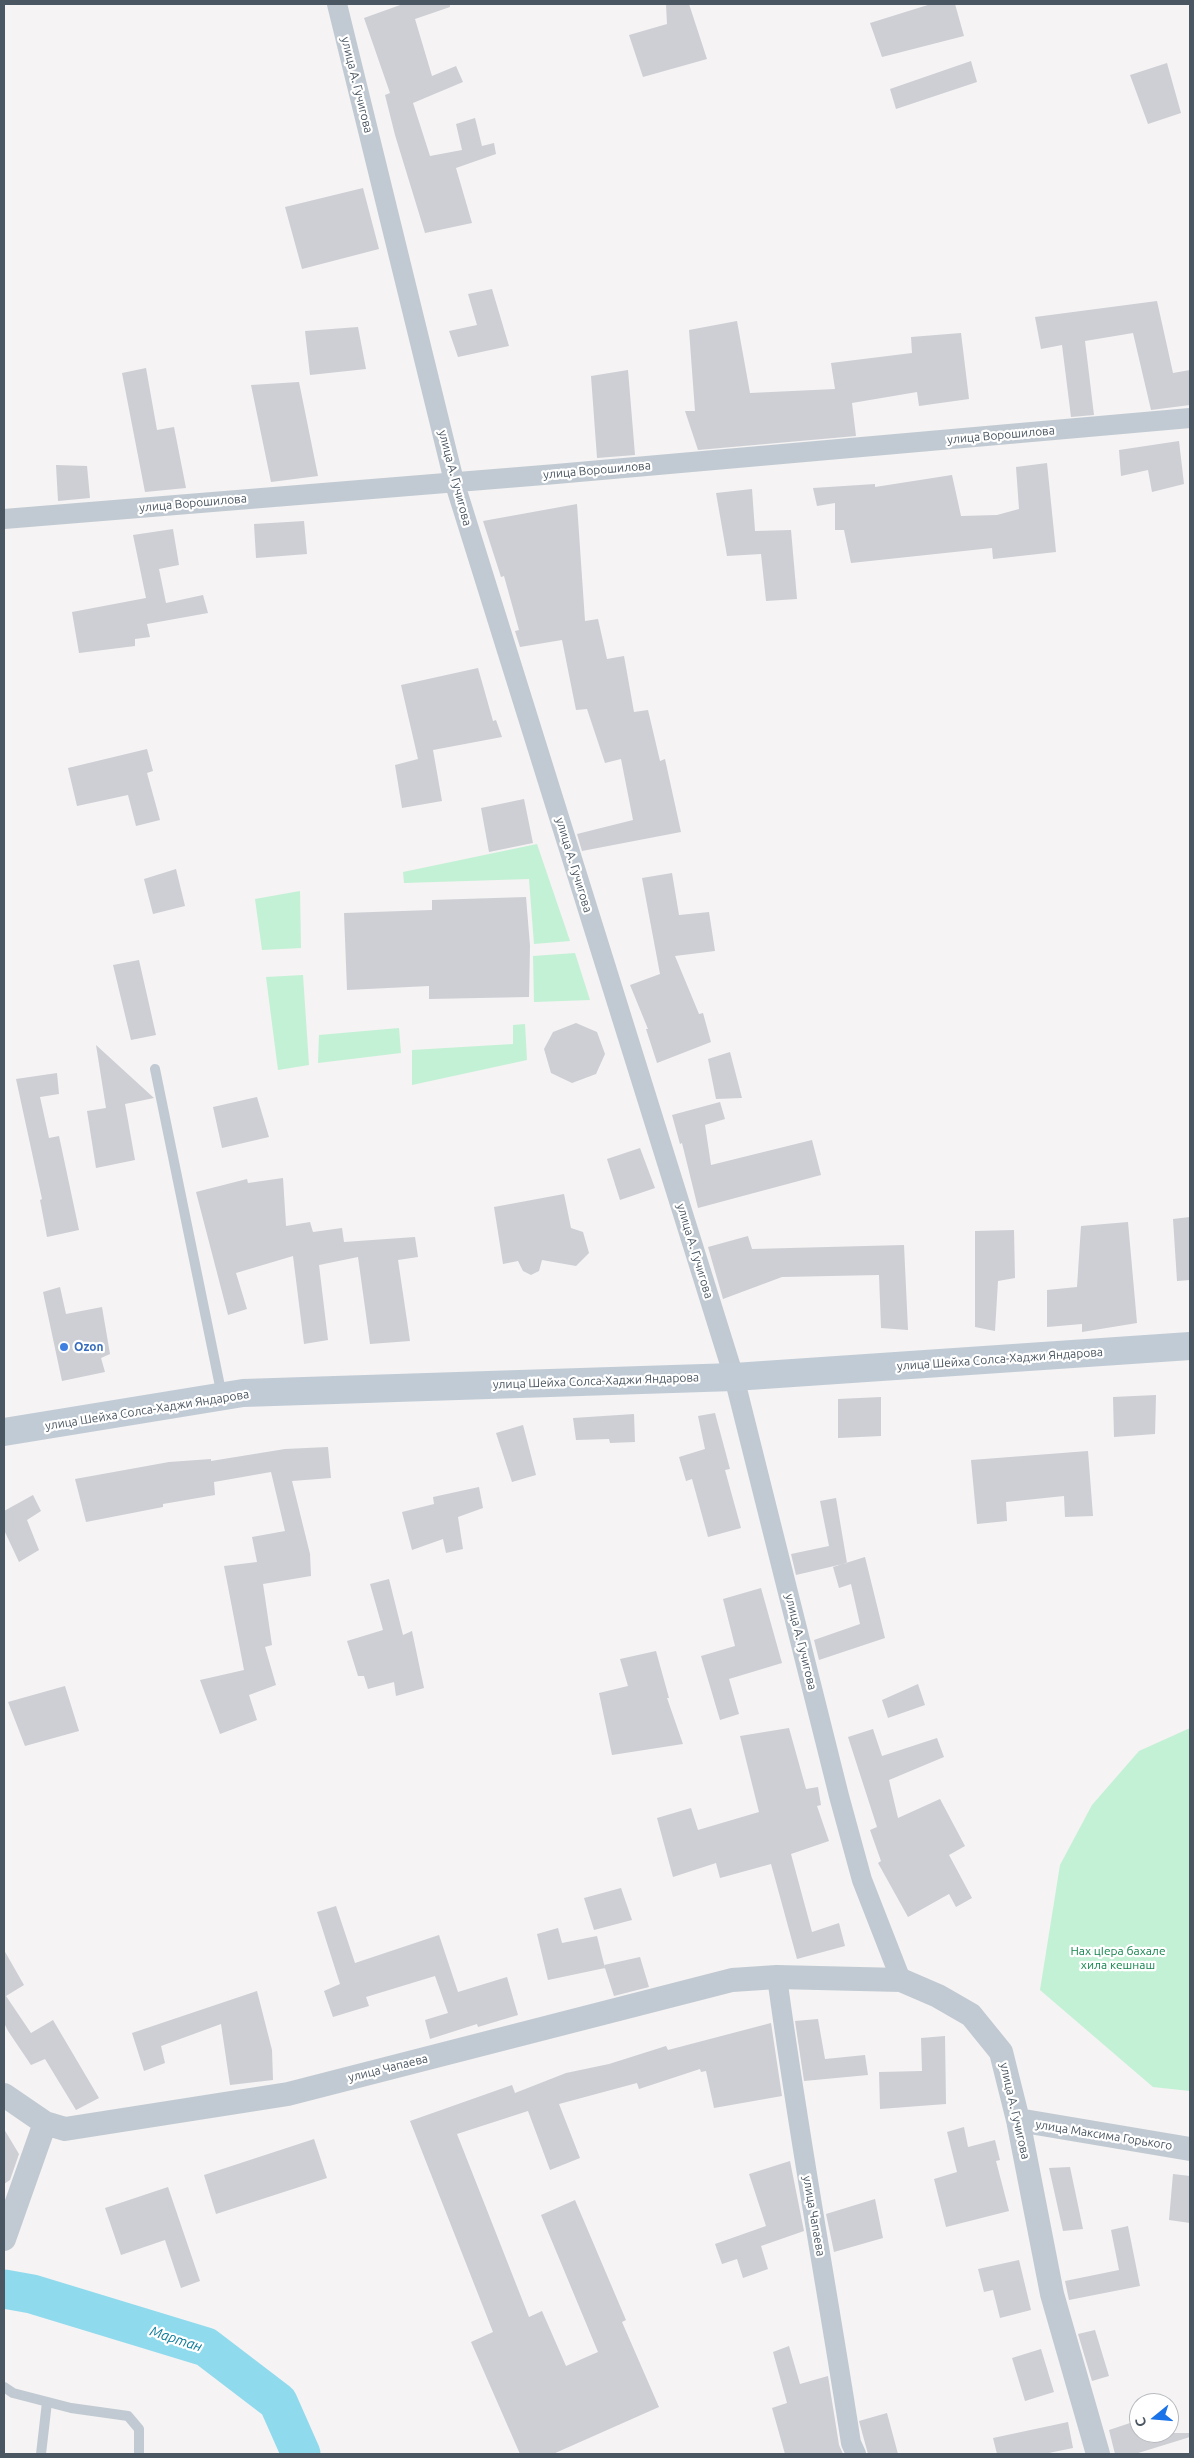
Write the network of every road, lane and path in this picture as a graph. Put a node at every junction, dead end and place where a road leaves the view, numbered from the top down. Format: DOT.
graph roads {
  1 [pos="337,4"];
  2 [pos="1190,418"];
  3 [pos="454,481"];
  4 [pos="4,519"];
  5 [pos="155,1069"];
  6 [pos="1190,1346"];
  7 [pos="734,1377"];
  8 [pos="222,1397"];
  9 [pos="4,1432"];
  10 [pos="777,1978"];
  11 [pos="901,1980"];
  12 [pos="4,2095"];
  13 [pos="1018,2120"];
  14 [pos="45,2123"];
  15 [pos="1190,2149"];
  16 [pos="4,2239"];
  17 [pos="4,2387"];
  18 [pos="46,2402"];
  19 [pos="41,2454"];
  20 [pos="139,2454"];
  21 [pos="856,2454"];
  22 [pos="1098,2454"];
  1 -- 3 [label="street, улица А. Гучигова"];
  2 -- 3 [label="street, улица Ворошилова"];
  3 -- 4 [label="street, улица Ворошилова"];
  3 -- 7 [label="street, улица А. Гучигова"];
  5 -- 8 [label="lane"];
  6 -- 7 [label="main road, улица Шейха Солса-Хаджи Яндарова"];
  7 -- 8 [label="main road, улица Шейха Солса-Хаджи Яндарова"];
  7 -- 11 [label="street, улица А. Гучигова"];
  8 -- 9 [label="main road, улица Шейха Солса-Хаджи Яндарова"];
  10 -- 11 [label="street, улица Чапаева"];
  10 -- 14 [label="street, улица Чапаева"];
  10 -- 21 [label="street, улица Чапаева"];
  11 -- 13 [label="street, улица А. Гучигова"];
  12 -- 14 [label="street, улица Чапаева"];
  13 -- 15 [label="street, улица Максима Горького"];
  13 -- 22 [label="street, улица А. Гучигова"];
  14 -- 16 [label="street"];
  17 -- 18 [label="lane"];
  18 -- 19 [label="lane"];
  18 -- 20 [label="lane"];
}
